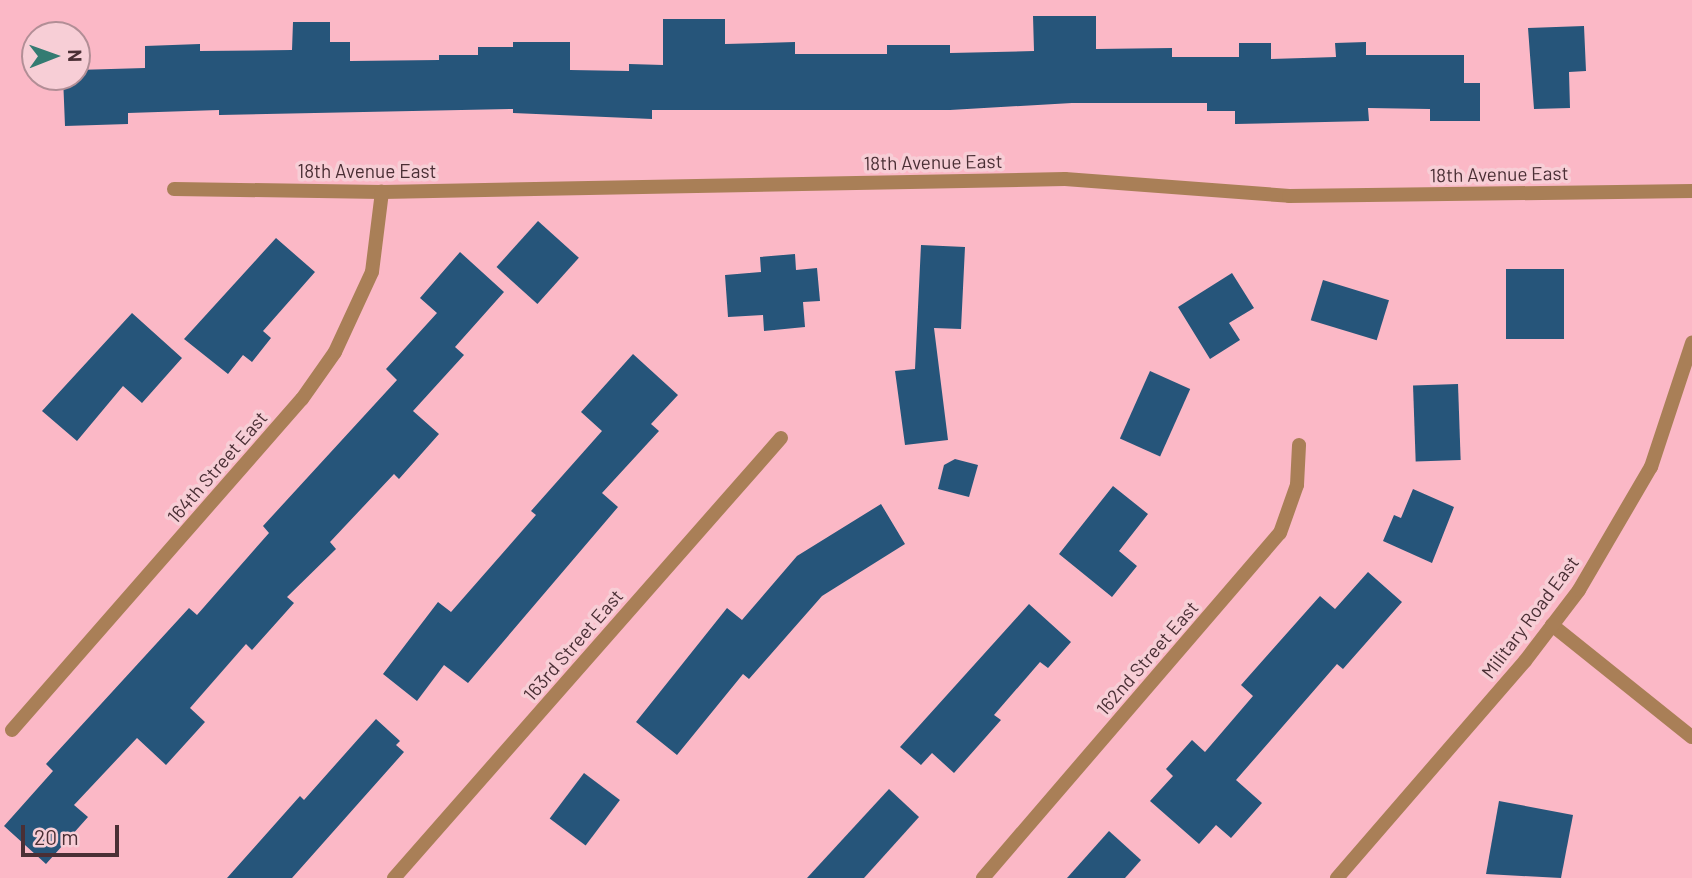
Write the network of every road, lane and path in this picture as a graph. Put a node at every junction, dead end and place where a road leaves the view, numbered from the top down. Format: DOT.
graph roads {
  1 [pos="174,188"];
  2 [pos="1692,191"];
  3 [pos="382,192"];
  4 [pos="1692,344"];
  5 [pos="1687,381"];
  6 [pos="781,438"];
  7 [pos="1299,445"];
  8 [pos="1552,625"];
  9 [pos="12,730"];
  10 [pos="1692,737"];
  11 [pos="394,878"];
  12 [pos="983,878"];
  13 [pos="1338,878"];
  1 -- 3 [label="street, 18th Avenue East"];
  2 -- 3 [label="street, 18th Avenue East"];
  3 -- 9 [label="street, 164th Street East"];
  4 -- 5 [label="street, Military Road East"];
  5 -- 8 [label="street, Military Road East"];
  6 -- 11 [label="street, 163rd Street East"];
  7 -- 12 [label="street, 162nd Street East"];
  8 -- 10 [label="street"];
  8 -- 13 [label="street, Military Road East"];
}
